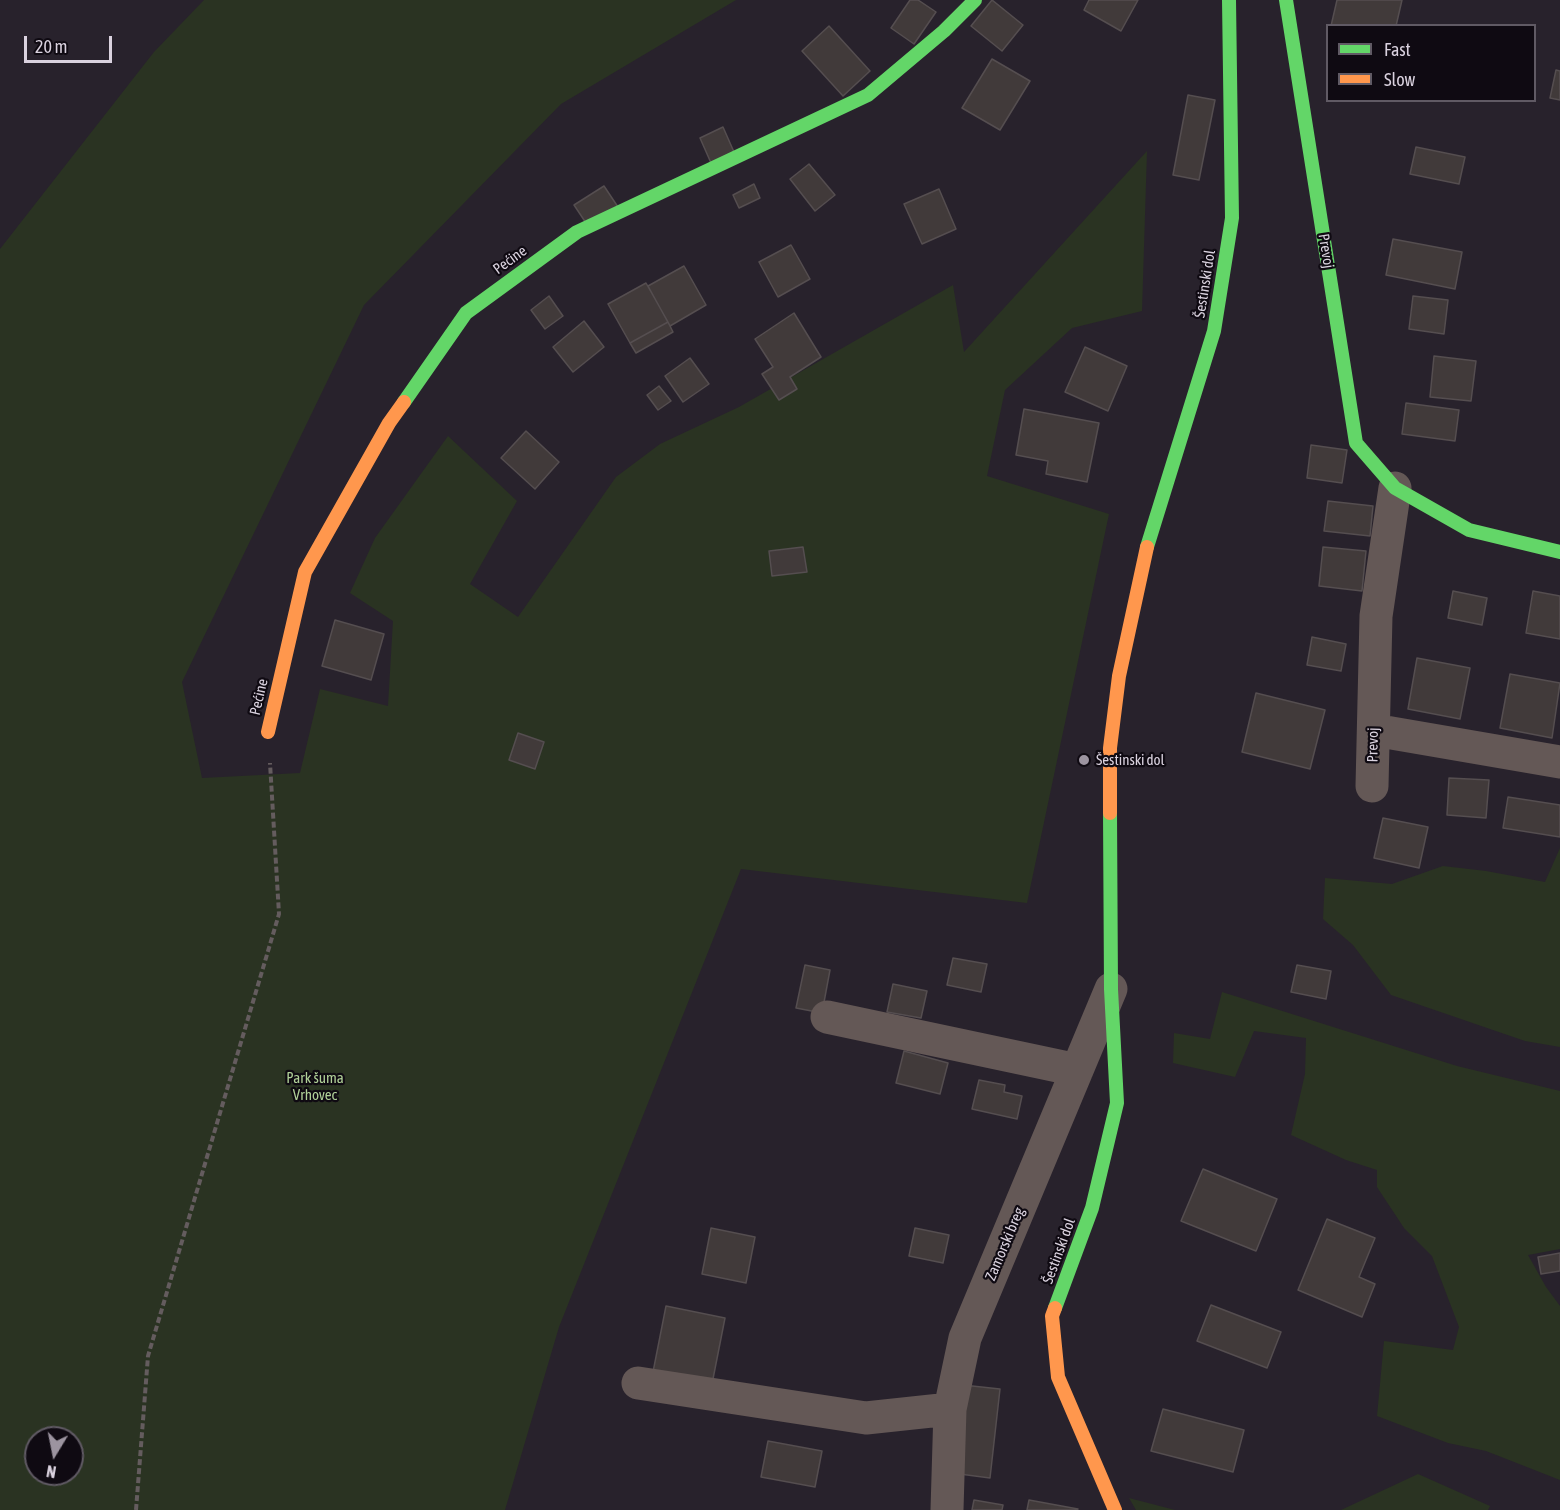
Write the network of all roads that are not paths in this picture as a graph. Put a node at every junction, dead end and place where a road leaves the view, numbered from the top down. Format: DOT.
graph roads {
  1 [pos="975,0"];
  2 [pos="1229,0"];
  3 [pos="1286,0"];
  4 [pos="1395,488"];
  5 [pos="1560,552"];
  6 [pos="1374,730"];
  7 [pos="268,732"];
  8 [pos="1560,762"];
  9 [pos="1372,786"];
  10 [pos="1111,989"];
  11 [pos="827,1017"];
  12 [pos="1077,1070"];
  13 [pos="638,1383"];
  14 [pos="950,1409"];
  15 [pos="947,1510"];
  16 [pos="1115,1510"];
  1 -- 7 [label="street, Pećine"];
  2 -- 10 [label="street, Šestinski dol"];
  3 -- 4 [label="street, Prevoj"];
  4 -- 5 [label="street, Prevoj"];
  4 -- 6 [label="street, Prevoj"];
  6 -- 8 [label="street"];
  6 -- 9 [label="street, Prevoj"];
  10 -- 12 [label="street, Zamorski breg"];
  10 -- 16 [label="street, Šestinski dol"];
  11 -- 12 [label="street"];
  12 -- 14 [label="street, Zamorski breg"];
  13 -- 14 [label="street"];
  14 -- 15 [label="street, Zamorski breg"];
}
